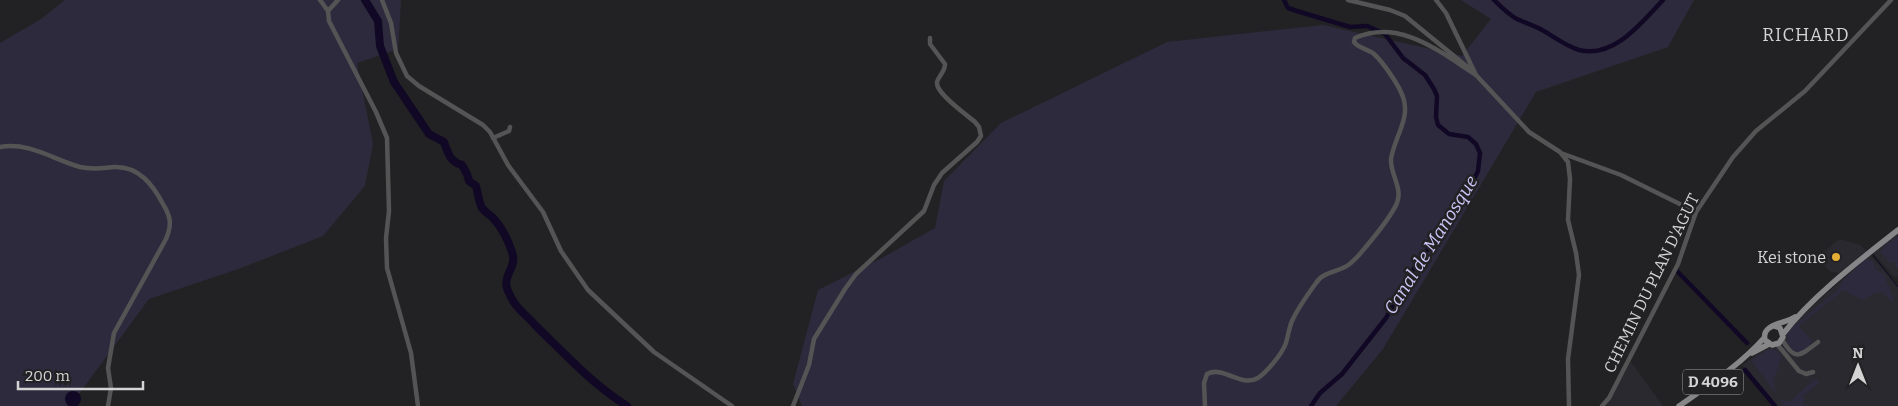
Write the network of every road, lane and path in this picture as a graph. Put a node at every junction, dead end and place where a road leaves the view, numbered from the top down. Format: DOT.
graph roads {
  1 [pos="320,0"];
  2 [pos="338,0"];
  3 [pos="382,0"];
  4 [pos="1348,0"];
  5 [pos="1436,0"];
  6 [pos="1890,0"];
  7 [pos="328,11"];
  8 [pos="930,38"];
  9 [pos="1476,75"];
  10 [pos="510,127"];
  11 [pos="493,138"];
  12 [pos="0,147"];
  13 [pos="1560,152"];
  14 [pos="1696,212"];
  15 [pos="1898,230"];
  16 [pos="1801,313"];
  17 [pos="1774,326"];
  18 [pos="1782,337"];
  19 [pos="1764,338"];
  20 [pos="1818,342"];
  21 [pos="1769,344"];
  22 [pos="1777,344"];
  23 [pos="1746,357"];
  24 [pos="1813,372"];
  25 [pos="108,406"];
  26 [pos="418,406"];
  27 [pos="732,406"];
  28 [pos="793,406"];
  29 [pos="1205,406"];
  30 [pos="1569,406"];
  31 [pos="1602,406"];
  32 [pos="1679,406"];
  1 -- 7 [label="street"];
  2 -- 7 [label="street"];
  3 -- 11 [label="street"];
  4 -- 9 [label="street"];
  5 -- 9 [label="street"];
  6 -- 14 [label="street, CHEMIN DU PLAN D'AGUT"];
  7 -- 26 [label="street"];
  8 -- 28 [label="street"];
  9 -- 13 [label="street"];
  9 -- 29 [label="street"];
  10 -- 11 [label="street"];
  11 -- 27 [label="street"];
  12 -- 25 [label="street"];
  13 -- 14 [label="street"];
  13 -- 30 [label="street"];
  14 -- 31 [label="street, CHEMIN DU PLAN D'AGUT"];
  15 -- 16 [label="main road"];
  16 -- 17 [label="main road"];
  16 -- 18 [label="main road"];
  17 -- 18 [label="main road"];
  17 -- 19 [label="main road"];
  18 -- 20 [label="street"];
  18 -- 22 [label="main road"];
  19 -- 21 [label="main road"];
  19 -- 23 [label="main road, D 4096"];
  21 -- 22 [label="main road"];
  21 -- 23 [label="main road, D 4096"];
  22 -- 24 [label="street"];
  23 -- 32 [label="main road, D 4096"];
}
